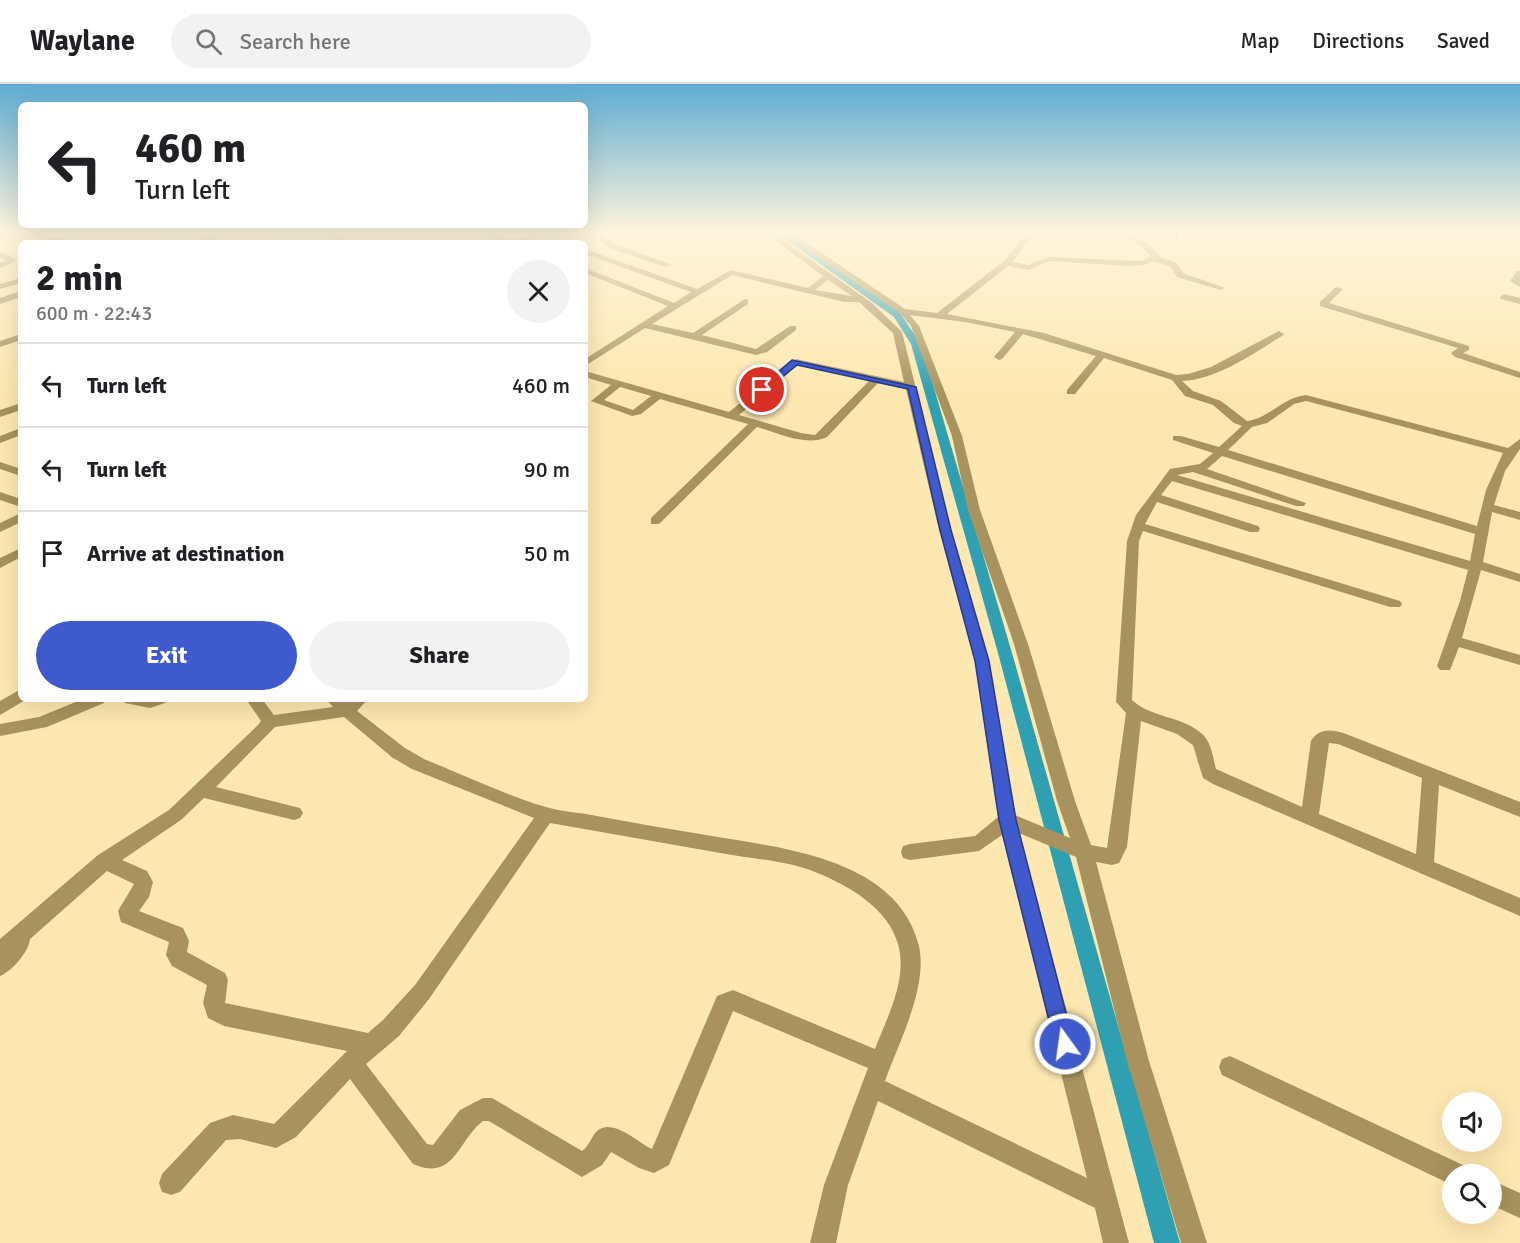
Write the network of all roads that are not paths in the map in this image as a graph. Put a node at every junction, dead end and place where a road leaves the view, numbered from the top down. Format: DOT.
graph roads {
  1 [pos="622,285"];
  2 [pos="679,285"];
  3 [pos="709,285"];
  4 [pos="787,285"];
  5 [pos="815,285"];
  6 [pos="841,285"];
  7 [pos="864,285"];
  8 [pos="979,285"];
  9 [pos="1212,285"];
  10 [pos="1221,288"];
  11 [pos="1339,289"];
  12 [pos="808,290"];
  13 [pos="698,292"];
  14 [pos="18,296"];
  15 [pos="1504,297"];
  16 [pos="0,301"];
  17 [pos="1520,301"];
  18 [pos="745,302"];
  19 [pos="868,303"];
  20 [pos="674,306"];
  21 [pos="899,309"];
  22 [pos="940,315"];
  23 [pos="643,325"];
  24 [pos="793,327"];
  25 [pos="1021,330"];
  26 [pos="1279,334"];
  27 [pos="695,336"];
  28 [pos="18,338"];
  29 [pos="0,344"];
  30 [pos="1102,354"];
  31 [pos="999,357"];
  32 [pos="588,361"];
  33 [pos="588,375"];
  34 [pos="1520,375"];
  35 [pos="1175,378"];
  36 [pos="874,381"];
  37 [pos="618,384"];
  38 [pos="912,387"];
  39 [pos="1071,392"];
  40 [pos="659,395"];
  41 [pos="18,407"];
  42 [pos="0,414"];
  43 [pos="731,416"];
  44 [pos="755,423"];
  45 [pos="1247,424"];
  46 [pos="18,432"];
  47 [pos="1177,438"];
  48 [pos="0,440"];
  49 [pos="1516,445"];
  50 [pos="1221,452"];
  51 [pos="0,465"];
  52 [pos="1197,470"];
  53 [pos="18,473"];
  54 [pos="1169,476"];
  55 [pos="0,496"];
  56 [pos="1154,497"];
  57 [pos="18,502"];
  58 [pos="1300,503"];
  59 [pos="1487,507"];
  60 [pos="1520,516"];
  61 [pos="18,519"];
  62 [pos="655,521"];
  63 [pos="1137,525"];
  64 [pos="0,528"];
  65 [pos="1254,529"];
  66 [pos="1482,532"];
  67 [pos="18,554"];
  68 [pos="0,564"];
  69 [pos="1475,566"];
  70 [pos="1520,579"];
  71 [pos="1395,604"];
  72 [pos="1453,640"];
  73 [pos="1520,660"];
  74 [pos="1445,666"];
  75 [pos="18,697"];
  76 [pos="92,702"];
  77 [pos="256,702"];
  78 [pos="347,703"];
  79 [pos="0,709"];
  80 [pos="1134,711"];
  81 [pos="270,722"];
  82 [pos="0,730"];
  83 [pos="1431,775"];
  84 [pos="201,790"];
  85 [pos="1520,810"];
  86 [pos="294,813"];
  87 [pos="546,814"];
  88 [pos="1310,817"];
  89 [pos="1014,823"];
  90 [pos="1075,848"];
  91 [pos="910,852"];
  92 [pos="105,861"];
  93 [pos="1424,865"];
  94 [pos="1520,907"];
  95 [pos="40,918"];
  96 [pos="0,949"];
  97 [pos="0,966"];
  98 [pos="371,1045"];
  99 [pos="351,1062"];
  100 [pos="881,1063"];
  101 [pos="1230,1067"];
  102 [pos="872,1086"];
  103 [pos="1442,1168"];
  104 [pos="171,1183"];
  105 [pos="1502,1197"];
  106 [pos="1105,1200"];
  107 [pos="1520,1206"];
  108 [pos="824,1243"];
  109 [pos="1116,1243"];
  110 [pos="1194,1243"];
  1 -- 20 [label="street"];
  2 -- 13 [label="street"];
  3 -- 13 [label="street"];
  4 -- 12 [label="street"];
  5 -- 12 [label="street"];
  6 -- 19 [label="street"];
  7 -- 21 [label="street"];
  8 -- 22 [label="street"];
  9 -- 10 [label="street"];
  11 -- 34 [label="street"];
  12 -- 19 [label="street"];
  13 -- 20 [label="street"];
  14 -- 16 [label="street"];
  15 -- 17 [label="street"];
  18 -- 27 [label="street"];
  19 -- 21 [label="street"];
  19 -- 38 [label="street"];
  20 -- 23 [label="street"];
  21 -- 22 [label="street"];
  21 -- 90 [label="street"];
  22 -- 25 [label="street"];
  23 -- 27 [label="street"];
  23 -- 32 [label="street"];
  24 -- 27 [label="street"];
  25 -- 30 [label="street"];
  25 -- 31 [label="street"];
  26 -- 35 [label="street"];
  28 -- 29 [label="street"];
  30 -- 35 [label="street"];
  30 -- 39 [label="street"];
  33 -- 37 [label="street"];
  35 -- 45 [label="street"];
  36 -- 38 [label="street"];
  36 -- 43 [label="street"];
  36 -- 44 [label="street"];
  37 -- 40 [label="street"];
  37 -- 40 [label="street"];
  38 -- 89 [label="street"];
  40 -- 43 [label="street"];
  41 -- 42 [label="street"];
  43 -- 44 [label="street"];
  44 -- 62 [label="street"];
  45 -- 49 [label="street"];
  45 -- 50 [label="street"];
  46 -- 48 [label="street"];
  47 -- 50 [label="street"];
  49 -- 59 [label="street"];
  50 -- 52 [label="street"];
  50 -- 66 [label="street"];
  51 -- 53 [label="street"];
  52 -- 54 [label="street"];
  52 -- 58 [label="street"];
  54 -- 56 [label="street"];
  54 -- 69 [label="street"];
  55 -- 57 [label="street"];
  56 -- 63 [label="street"];
  56 -- 65 [label="street"];
  59 -- 60 [label="street"];
  59 -- 66 [label="street"];
  61 -- 64 [label="street"];
  63 -- 71 [label="street"];
  63 -- 80 [label="street"];
  66 -- 69 [label="street"];
  67 -- 68 [label="street"];
  69 -- 70 [label="street"];
  69 -- 72 [label="street"];
  72 -- 73 [label="street"];
  72 -- 74 [label="street"];
  75 -- 79 [label="street"];
  76 -- 82 [label="street"];
  77 -- 81 [label="street"];
  78 -- 81 [label="street"];
  78 -- 87 [label="street"];
  80 -- 88 [label="street"];
  80 -- 90 [label="street"];
  81 -- 84 [label="street"];
  83 -- 85 [label="street"];
  83 -- 88 [label="street"];
  83 -- 93 [label="street"];
  84 -- 86 [label="street"];
  84 -- 92 [label="street"];
  87 -- 98 [label="street"];
  87 -- 100 [label="street"];
  88 -- 93 [label="street"];
  89 -- 90 [label="street"];
  89 -- 91 [label="street"];
  89 -- 106 [label="street"];
  90 -- 110 [label="street"];
  92 -- 95 [label="street"];
  92 -- 98 [label="street"];
  93 -- 94 [label="street"];
  95 -- 96 [label="street"];
  95 -- 97 [label="street"];
  98 -- 99 [label="street"];
  99 -- 100 [label="street"];
  99 -- 104 [label="street"];
  100 -- 102 [label="street"];
  101 -- 103 [label="street"];
  102 -- 106 [label="street"];
  102 -- 108 [label="street"];
  105 -- 107 [label="street"];
  106 -- 109 [label="street"];
}
